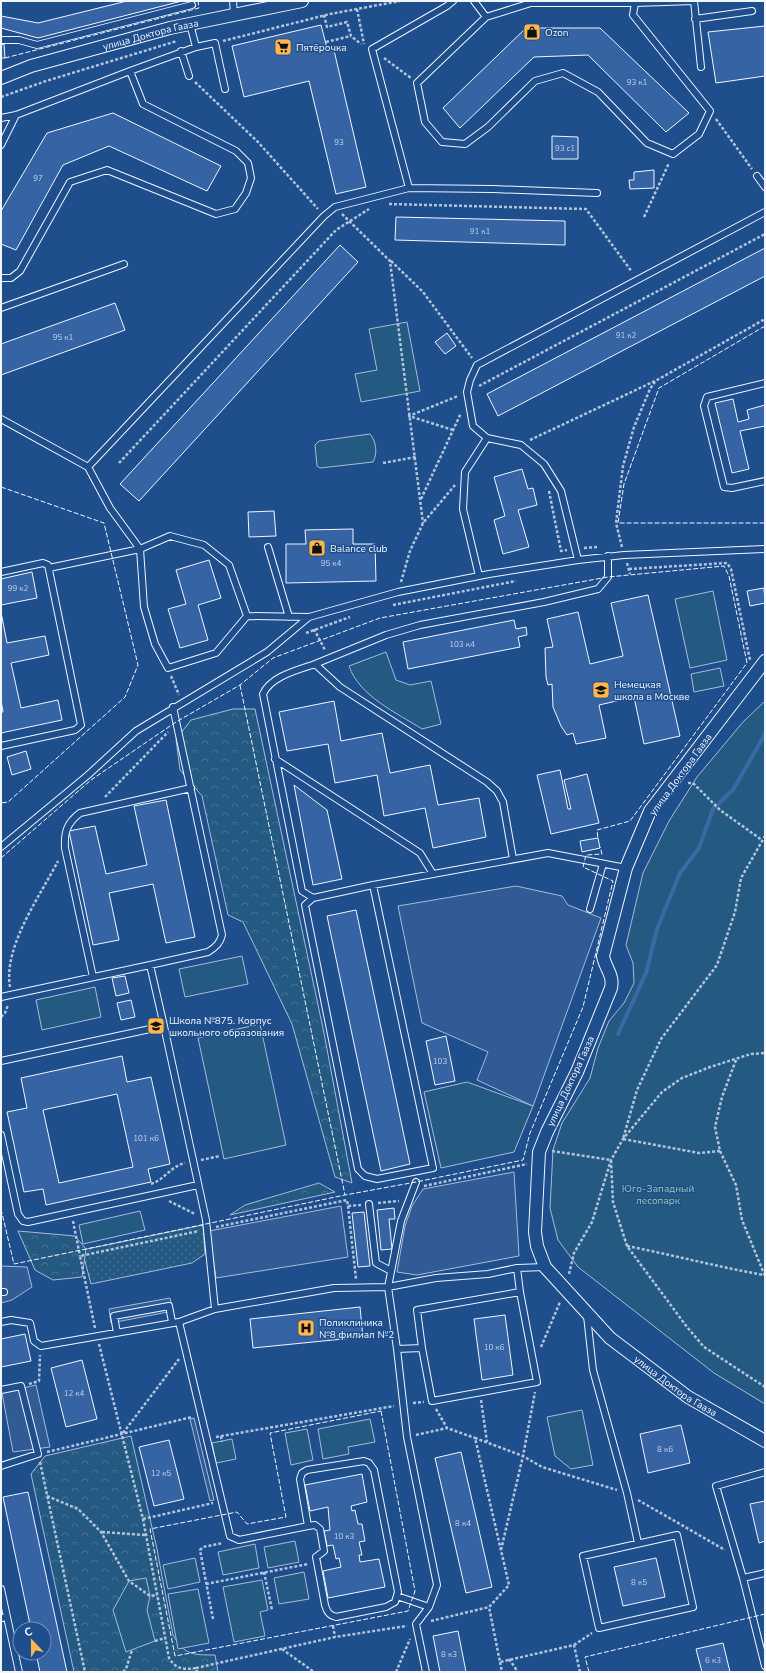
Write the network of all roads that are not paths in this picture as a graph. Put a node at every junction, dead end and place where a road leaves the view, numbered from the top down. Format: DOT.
graph roads {
  1 [pos="233,1"];
  2 [pos="302,1"];
  3 [pos="453,1"];
  4 [pos="474,1"];
  5 [pos="694,1"];
  6 [pos="635,3"];
  7 [pos="192,5"];
  8 [pos="752,11"];
  9 [pos="234,14"];
  10 [pos="486,17"];
  11 [pos="695,19"];
  12 [pos="190,24"];
  13 [pos="1,40"];
  14 [pos="196,47"];
  15 [pos="181,51"];
  16 [pos="701,67"];
  17 [pos="130,71"];
  18 [pos="189,76"];
  19 [pos="1,78"];
  20 [pos="226,89"];
  21 [pos="16,115"];
  22 [pos="1,118"];
  23 [pos="1,144"];
  24 [pos="757,176"];
  25 [pos="765,187"];
  26 [pos="409,188"];
  27 [pos="597,193"];
  28 [pos="765,212"];
  29 [pos="124,264"];
  30 [pos="1,278"];
  31 [pos="1,308"];
  32 [pos="765,383"];
  33 [pos="1,419"];
  34 [pos="487,438"];
  35 [pos="88,467"];
  36 [pos="765,481"];
  37 [pos="268,547"];
  38 [pos="140,549"];
  39 [pos="765,549"];
  40 [pos="608,556"];
  41 [pos="578,560"];
  42 [pos="49,568"];
  43 [pos="1,572"];
  44 [pos="479,576"];
  45 [pos="246,616"];
  46 [pos="289,617"];
  47 [pos="309,618"];
  48 [pos="765,661"];
  49 [pos="316,664"];
  50 [pos="173,707"];
  51 [pos="1,746"];
  52 [pos="275,759"];
  53 [pos="190,788"];
  54 [pos="1,847"];
  55 [pos="513,859"];
  56 [pos="603,864"];
  57 [pos="626,868"];
  58 [pos="433,874"];
  59 [pos="373,885"];
  60 [pos="313,898"];
  61 [pos="590,909"];
  62 [pos="150,964"];
  63 [pos="93,977"];
  64 [pos="1,997"];
  65 [pos="164,1026"];
  66 [pos="1,1061"];
  67 [pos="1,1135"];
  68 [pos="416,1182"];
  69 [pos="198,1185"];
  70 [pos="370,1204"];
  71 [pos="545,1267"];
  72 [pos="517,1268"];
  73 [pos="391,1271"];
  74 [pos="388,1287"];
  75 [pos="520,1292"];
  76 [pos="215,1309"];
  77 [pos="587,1313"];
  78 [pos="1,1322"];
  79 [pos="176,1322"];
  80 [pos="116,1333"];
  81 [pos="422,1348"];
  82 [pos="397,1349"];
  83 [pos="1,1390"];
  84 [pos="765,1441"];
  85 [pos="1,1466"];
  86 [pos="765,1472"];
  87 [pos="308,1526"];
  88 [pos="638,1543"];
  89 [pos="765,1573"];
  90 [pos="743,1578"];
  91 [pos="1,1589"];
  92 [pos="397,1596"];
  93 [pos="430,1607"];
  94 [pos="4,1617"];
  95 [pos="765,1666"];
  96 [pos="19,1672"];
  97 [pos="426,1672"];
  1 -- 9 [label="lane"];
  2 -- 9 [label="street, улица Доктора Гааза"];
  3 -- 26 [label="lane"];
  4 -- 10 [label="lane"];
  5 -- 6 [label="lane"];
  5 -- 11 [label="lane"];
  6 -- 10 [label="lane"];
  6 -- 10 [label="lane"];
  7 -- 13 [label="lane"];
  8 -- 11 [label="lane"];
  9 -- 12 [label="street, улица Доктора Гааза"];
  11 -- 16 [label="lane"];
  12 -- 14 [label="lane"];
  12 -- 19 [label="street, улица Доктора Гааза"];
  14 -- 15 [label="lane"];
  14 -- 20 [label="lane"];
  15 -- 17 [label="lane"];
  15 -- 18 [label="lane"];
  17 -- 21 [label="lane"];
  17 -- 30 [label="lane"];
  21 -- 22 [label="lane"];
  21 -- 23 [label="lane"];
  24 -- 25 [label="lane"];
  26 -- 27 [label="lane"];
  26 -- 35 [label="lane"];
  28 -- 34 [label="lane"];
  29 -- 31 [label="lane"];
  32 -- 36 [label="lane"];
  33 -- 35 [label="lane"];
  34 -- 41 [label="lane"];
  34 -- 44 [label="lane"];
  35 -- 38 [label="lane"];
  37 -- 46 [label="lane"];
  38 -- 42 [label="lane"];
  38 -- 45 [label="lane"];
  38 -- 45 [label="lane"];
  39 -- 40 [label="lane"];
  40 -- 41 [label="lane"];
  40 -- 49 [label="lane"];
  41 -- 44 [label="lane"];
  42 -- 43 [label="lane"];
  42 -- 51 [label="lane"];
  44 -- 47 [label="lane"];
  45 -- 46 [label="lane"];
  46 -- 47 [label="lane"];
  47 -- 50 [label="lane"];
  48 -- 57 [label="street, улица Доктора Гааза"];
  49 -- 52 [label="lane"];
  49 -- 55 [label="lane"];
  50 -- 53 [label="lane"];
  50 -- 54 [label="lane"];
  52 -- 58 [label="lane"];
  52 -- 60 [label="lane"];
  53 -- 62 [label="lane"];
  53 -- 63 [label="lane"];
  55 -- 56 [label="lane"];
  55 -- 58 [label="lane"];
  56 -- 57 [label="lane"];
  56 -- 61 [label="lane"];
  57 -- 71 [label="street, улица Доктора Гааза"];
  58 -- 59 [label="lane"];
  59 -- 60 [label="lane"];
  59 -- 60 [label="lane"];
  62 -- 63 [label="lane"];
  62 -- 65 [label="lane"];
  63 -- 64 [label="lane"];
  65 -- 66 [label="lane"];
  65 -- 69 [label="lane"];
  67 -- 69 [label="lane"];
  68 -- 73 [label="lane"];
  69 -- 76 [label="lane"];
  70 -- 73 [label="lane"];
  71 -- 72 [label="lane"];
  71 -- 77 [label="street, улица Доктора Гааза"];
  72 -- 74 [label="lane"];
  72 -- 75 [label="lane"];
  73 -- 74 [label="lane"];
  74 -- 76 [label="lane"];
  74 -- 82 [label="lane"];
  75 -- 81 [label="lane"];
  75 -- 81 [label="lane"];
  76 -- 79 [label="lane"];
  77 -- 84 [label="street, улица Доктора Гааза"];
  77 -- 88 [label="lane"];
  78 -- 80 [label="lane"];
  79 -- 80 [label="lane"];
  79 -- 80 [label="lane"];
  79 -- 87 [label="lane"];
  81 -- 82 [label="lane"];
  82 -- 93 [label="lane"];
  83 -- 85 [label="lane"];
  86 -- 90 [label="lane"];
  87 -- 92 [label="lane"];
  87 -- 92 [label="lane"];
  88 -- 88 [label="lane"];
  89 -- 90 [label="lane"];
  90 -- 95 [label="lane"];
  91 -- 94 [label="lane"];
  92 -- 93 [label="lane"];
  93 -- 97 [label="lane"];
  94 -- 96 [label="lane"];
}
